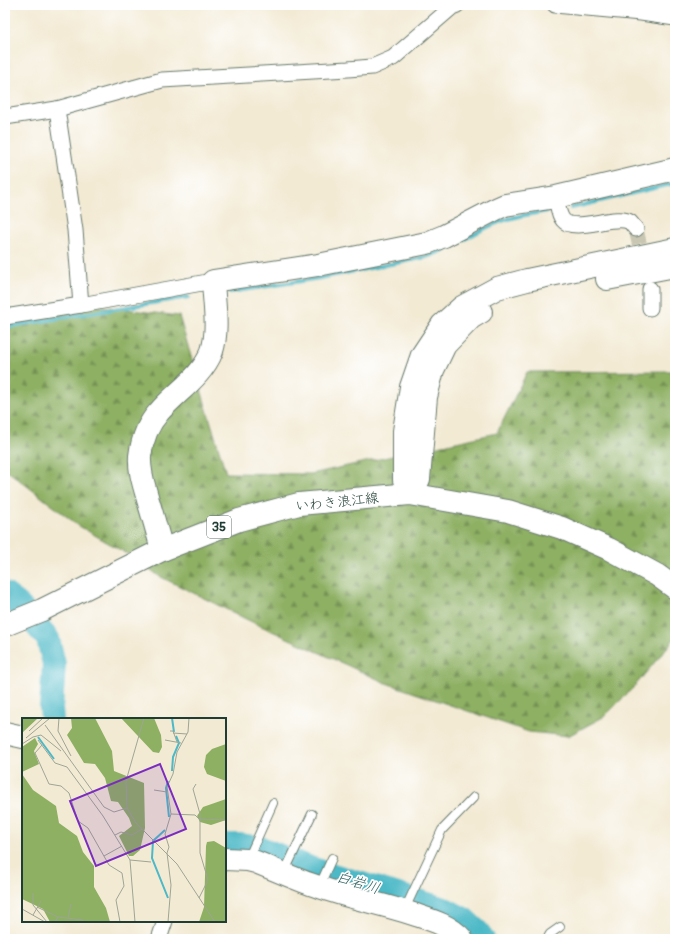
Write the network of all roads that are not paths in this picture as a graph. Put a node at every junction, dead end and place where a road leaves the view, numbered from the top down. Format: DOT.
graph roads {
  1 [pos="457,5"];
  2 [pos="555,5"];
  3 [pos="675,18"];
  4 [pos="56,109"];
  5 [pos="5,117"];
  6 [pos="675,169"];
  7 [pos="556,196"];
  8 [pos="636,229"];
  9 [pos="675,249"];
  10 [pos="675,266"];
  11 [pos="213,282"];
  12 [pos="650,289"];
  13 [pos="81,305"];
  14 [pos="650,308"];
  15 [pos="5,317"];
  16 [pos="410,494"];
  17 [pos="162,550"];
  18 [pos="675,588"];
  19 [pos="5,625"];
  20 [pos="5,733"];
  21 [pos="22,737"];
  22 [pos="474,797"];
  23 [pos="273,803"];
  24 [pos="312,814"];
  25 [pos="251,853"];
  26 [pos="332,858"];
  27 [pos="226,859"];
  28 [pos="288,866"];
  29 [pos="323,879"];
  30 [pos="407,904"];
  31 [pos="165,922"];
  32 [pos="560,927"];
  33 [pos="159,939"];
  34 [pos="462,939"];
  35 [pos="547,939"];
  1 -- 4 [label="street"];
  2 -- 3 [label="street"];
  4 -- 5 [label="street"];
  4 -- 13 [label="street"];
  6 -- 7 [label="main road"];
  7 -- 8 [label="street"];
  7 -- 11 [label="main road"];
  9 -- 16 [label="main road"];
  10 -- 16 [label="main road"];
  11 -- 13 [label="street"];
  11 -- 17 [label="main road"];
  12 -- 14 [label="street"];
  13 -- 15 [label="street"];
  16 -- 17 [label="main road, いわき浪江線 / 35"];
  16 -- 18 [label="main road, いわき浪江線 / 35"];
  17 -- 19 [label="main road, いわき浪江線 / 35"];
  20 -- 21 [label="main road"];
  22 -- 30 [label="lane"];
  23 -- 25 [label="lane"];
  24 -- 28 [label="lane"];
  25 -- 27 [label="main road"];
  25 -- 28 [label="main road"];
  26 -- 29 [label="lane"];
  28 -- 29 [label="main road"];
  29 -- 30 [label="main road"];
  30 -- 34 [label="main road"];
  31 -- 33 [label="street"];
  32 -- 35 [label="lane"];
}
